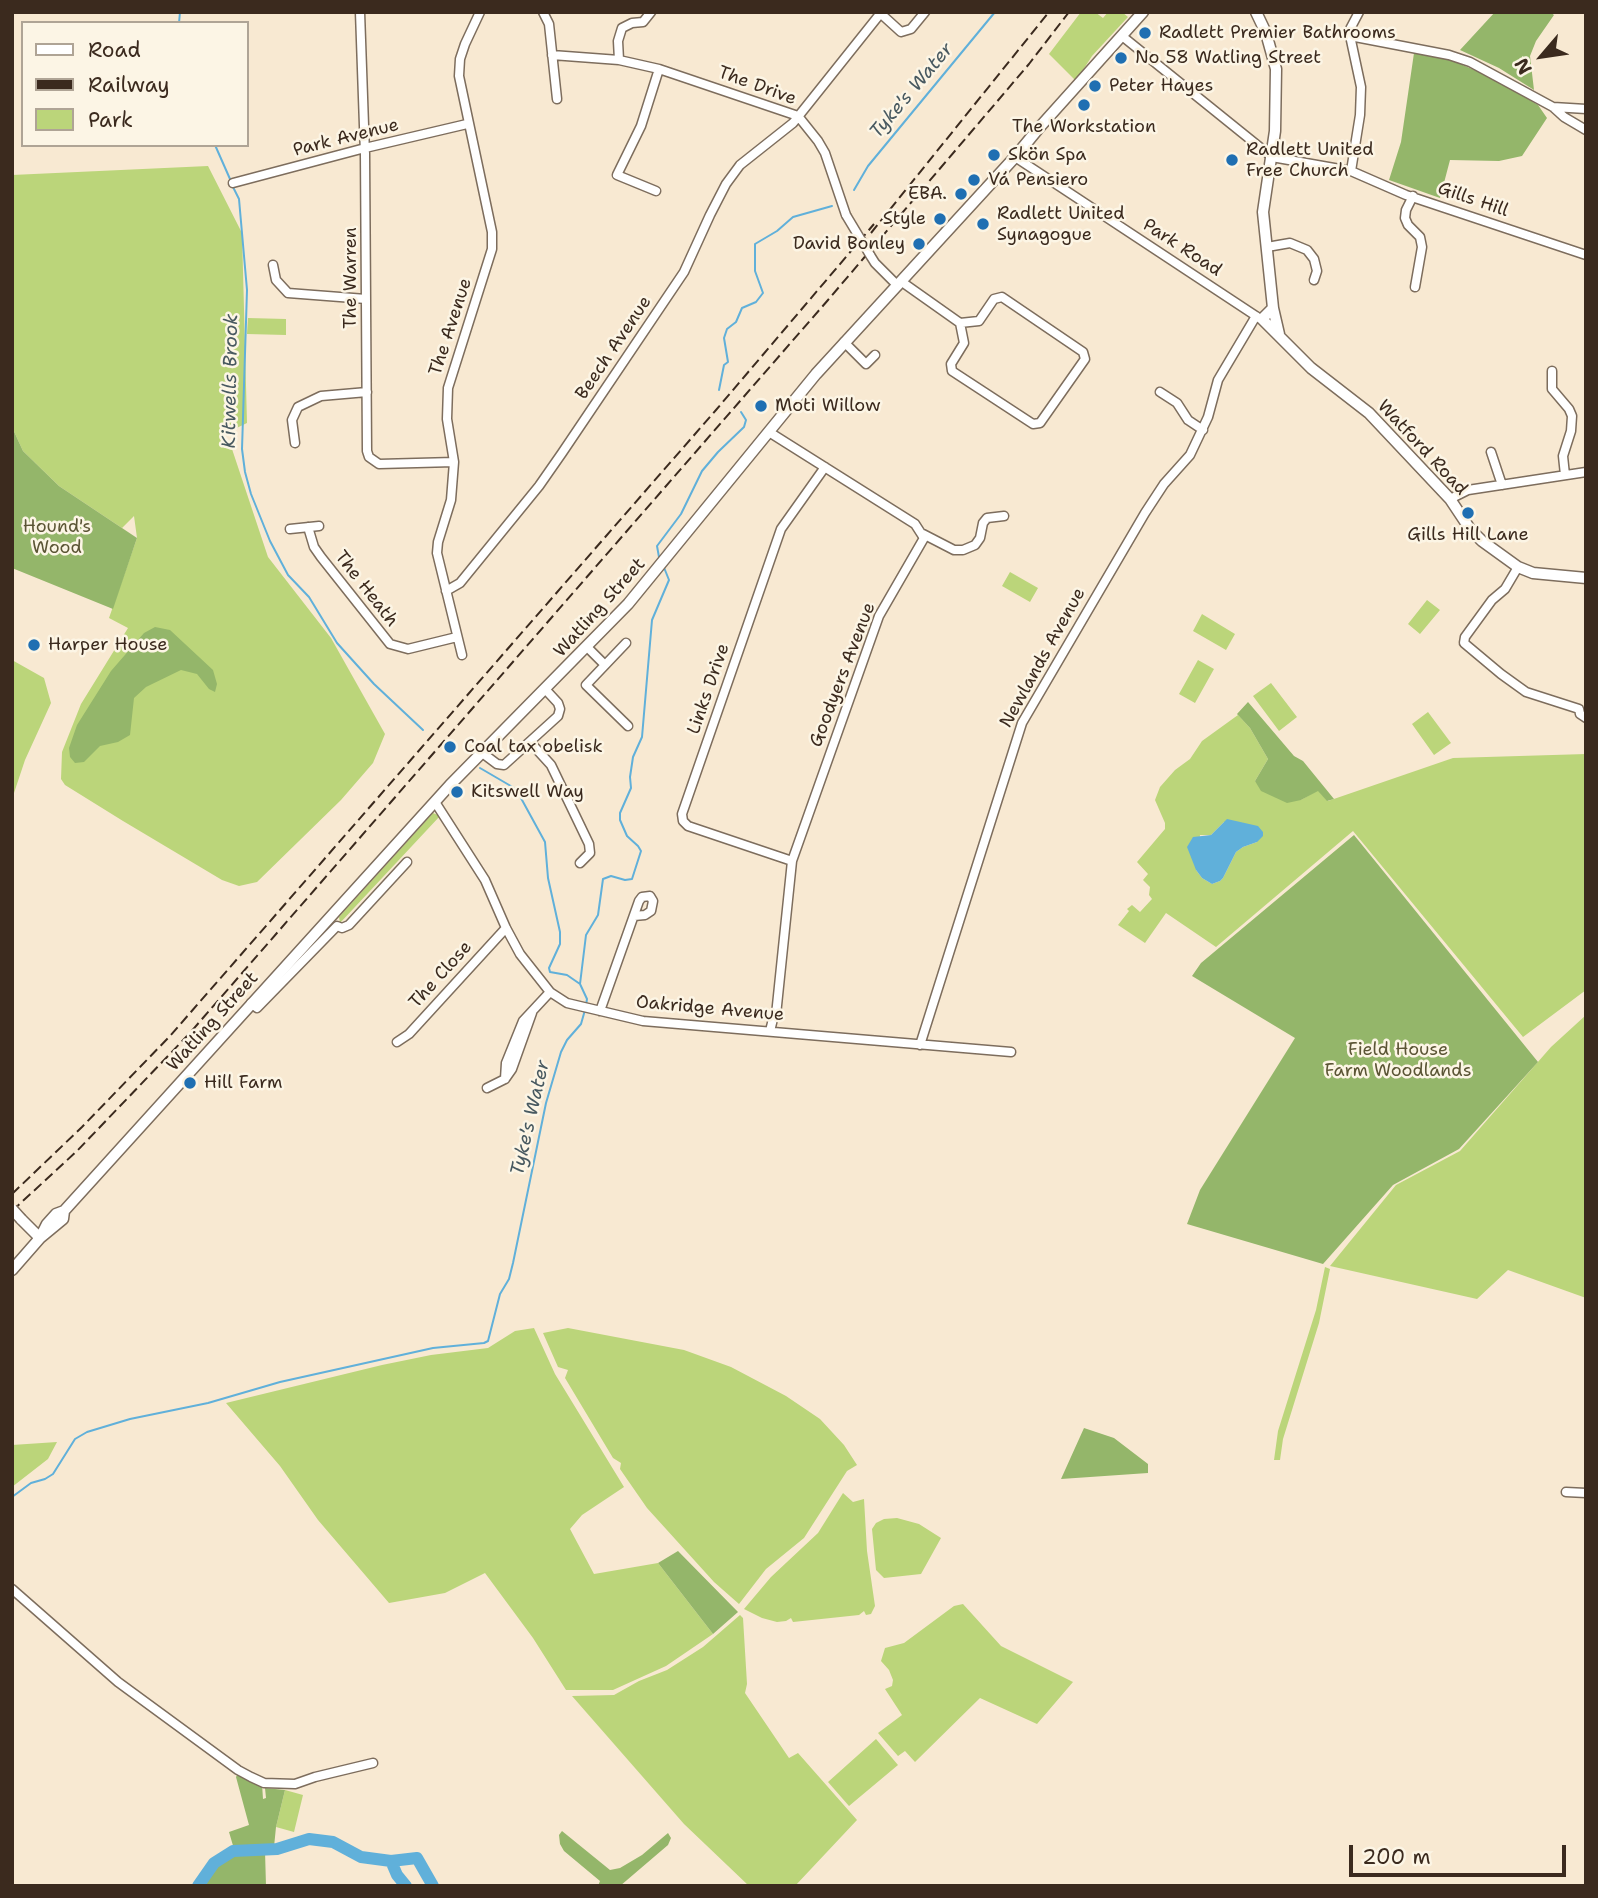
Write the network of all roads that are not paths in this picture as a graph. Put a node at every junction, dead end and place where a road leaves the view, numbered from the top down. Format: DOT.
graph roads {
  1 [pos="360,12"];
  2 [pos="480,12"];
  3 [pos="543,12"];
  4 [pos="651,12"];
  5 [pos="925,12"];
  6 [pos="1143,12"];
  7 [pos="1256,12"];
  8 [pos="1359,12"];
  9 [pos="879,13"];
  10 [pos="1122,36"];
  11 [pos="1350,36"];
  12 [pos="552,55"];
  13 [pos="619,60"];
  14 [pos="659,69"];
  15 [pos="557,99"];
  16 [pos="1553,107"];
  17 [pos="1586,108"];
  18 [pos="798,116"];
  19 [pos="467,124"];
  20 [pos="1586,130"];
  21 [pos="365,148"];
  22 [pos="1015,157"];
  23 [pos="1272,157"];
  24 [pos="1351,171"];
  25 [pos="233,183"];
  26 [pos="656,191"];
  27 [pos="1413,196"];
  28 [pos="1267,247"];
  29 [pos="1586,255"];
  30 [pos="272,264"];
  31 [pos="1314,280"];
  32 [pos="900,284"];
  33 [pos="1415,287"];
  34 [pos="366,299"];
  35 [pos="1273,308"];
  36 [pos="1259,317"];
  37 [pos="960,323"];
  38 [pos="1279,334"];
  39 [pos="844,342"];
  40 [pos="875,355"];
  41 [pos="1552,371"];
  42 [pos="367,392"];
  43 [pos="1160,392"];
  44 [pos="1203,430"];
  45 [pos="768,432"];
  46 [pos="295,443"];
  47 [pos="1491,452"];
  48 [pos="454,462"];
  49 [pos="825,467"];
  50 [pos="1586,472"];
  51 [pos="1565,475"];
  52 [pos="1502,485"];
  53 [pos="1450,499"];
  54 [pos="1003,516"];
  55 [pos="320,526"];
  56 [pos="308,527"];
  57 [pos="290,530"];
  58 [pos="923,534"];
  59 [pos="1518,567"];
  60 [pos="1586,579"];
  61 [pos="446,592"];
  62 [pos="457,637"];
  63 [pos="626,643"];
  64 [pos="587,647"];
  65 [pos="462,655"];
  66 [pos="605,665"];
  67 [pos="545,689"];
  68 [pos="1583,706"];
  69 [pos="1586,718"];
  70 [pos="628,726"];
  71 [pos="530,742"];
  72 [pos="481,752"];
  73 [pos="435,802"];
  74 [pos="792,861"];
  75 [pos="407,862"];
  76 [pos="580,863"];
  77 [pos="634,916"];
  78 [pos="334,922"];
  79 [pos="506,928"];
  80 [pos="550,992"];
  81 [pos="600,1012"];
  82 [pos="776,1015"];
  83 [pos="771,1031"];
  84 [pos="781,1032"];
  85 [pos="397,1042"];
  86 [pos="920,1045"];
  87 [pos="1011,1052"];
  88 [pos="487,1088"];
  89 [pos="12,1209"];
  90 [pos="40,1238"];
  91 [pos="12,1270"];
  92 [pos="1566,1492"];
  93 [pos="1586,1493"];
  94 [pos="12,1589"];
  95 [pos="373,1763"];
  1 -- 21 [label="street, The Warren"];
  2 -- 19 [label="street, The Avenue"];
  3 -- 12 [label="street"];
  4 -- 13 [label="street"];
  5 -- 9 [label="street"];
  6 -- 10 [label="main road, Watling Street"];
  7 -- 23 [label="main road"];
  8 -- 11 [label="street"];
  9 -- 18 [label="street, Beech Avenue"];
  10 -- 22 [label="main road, Watling Street"];
  10 -- 23 [label="street"];
  11 -- 16 [label="street"];
  11 -- 24 [label="street"];
  12 -- 13 [label="street, The Drive"];
  12 -- 15 [label="street"];
  13 -- 14 [label="street, The Drive"];
  14 -- 18 [label="street, The Drive"];
  14 -- 26 [label="street"];
  16 -- 17 [label="street"];
  16 -- 20 [label="street"];
  18 -- 32 [label="street, The Drive, bridge"];
  18 -- 61 [label="street, Beech Avenue"];
  19 -- 21 [label="street, Park Avenue"];
  19 -- 48 [label="street, The Avenue"];
  21 -- 25 [label="street, Park Avenue"];
  21 -- 34 [label="street, The Warren"];
  22 -- 32 [label="main road, Watling Street"];
  22 -- 36 [label="street, Park Road"];
  23 -- 24 [label="street, Gills Hill"];
  23 -- 28 [label="main road"];
  24 -- 27 [label="street, Gills Hill"];
  27 -- 29 [label="street, Gills Hill"];
  27 -- 33 [label="street"];
  28 -- 31 [label="street"];
  28 -- 35 [label="main road"];
  30 -- 34 [label="street"];
  32 -- 37 [label="street, The Drive"];
  32 -- 39 [label="main road, Watling Street"];
  34 -- 42 [label="street, The Warren"];
  35 -- 36 [label="main road"];
  35 -- 38 [label="main road"];
  36 -- 38 [label="main road, Watford Road"];
  36 -- 44 [label="street, Newlands Avenue"];
  37 -- 37 [label="street"];
  38 -- 53 [label="main road, Watford Road"];
  39 -- 40 [label="street"];
  39 -- 45 [label="main road, Watling Street"];
  41 -- 51 [label="street"];
  42 -- 46 [label="street"];
  42 -- 48 [label="street, The Warren"];
  43 -- 44 [label="street"];
  44 -- 86 [label="street, Newlands Avenue"];
  45 -- 49 [label="street"];
  45 -- 64 [label="main road, Watling Street"];
  47 -- 52 [label="street"];
  48 -- 61 [label="street, The Avenue"];
  49 -- 58 [label="street"];
  49 -- 74 [label="street, Links Drive"];
  50 -- 51 [label="street"];
  51 -- 52 [label="street"];
  52 -- 53 [label="street"];
  53 -- 59 [label="main road, Watford Road"];
  54 -- 58 [label="street"];
  55 -- 56 [label="street"];
  56 -- 57 [label="street"];
  56 -- 62 [label="street, The Heath"];
  58 -- 74 [label="street, Goodyers Avenue"];
  59 -- 60 [label="main road, Watford Road"];
  59 -- 68 [label="street"];
  61 -- 62 [label="street, The Avenue"];
  62 -- 65 [label="street, The Avenue"];
  63 -- 66 [label="street"];
  64 -- 66 [label="street"];
  64 -- 67 [label="main road, Watling Street"];
  66 -- 70 [label="street"];
  67 -- 71 [label="street"];
  67 -- 72 [label="main road, Watling Street"];
  68 -- 69 [label="street"];
  71 -- 72 [label="street"];
  71 -- 76 [label="street"];
  72 -- 73 [label="main road, Watling Street"];
  73 -- 78 [label="main road, Watling Street"];
  73 -- 79 [label="street, Oakridge Avenue"];
  74 -- 82 [label="street, Goodyers Avenue"];
  75 -- 78 [label="street"];
  77 -- 81 [label="street"];
  78 -- 90 [label="main road, Watling Street"];
  79 -- 80 [label="street, Oakridge Avenue"];
  79 -- 85 [label="street, The Close"];
  80 -- 81 [label="street, Oakridge Avenue"];
  80 -- 88 [label="street"];
  81 -- 83 [label="street, Oakridge Avenue"];
  82 -- 83 [label="street, Goodyers Avenue"];
  82 -- 84 [label="street, Goodyers Avenue"];
  83 -- 84 [label="street, Oakridge Avenue"];
  84 -- 86 [label="street, Oakridge Avenue"];
  86 -- 87 [label="street, Oakridge Avenue"];
  89 -- 90 [label="main road, bridge"];
  90 -- 91 [label="main road, Watling Street"];
  92 -- 93 [label="street"];
  94 -- 95 [label="street"];
}
